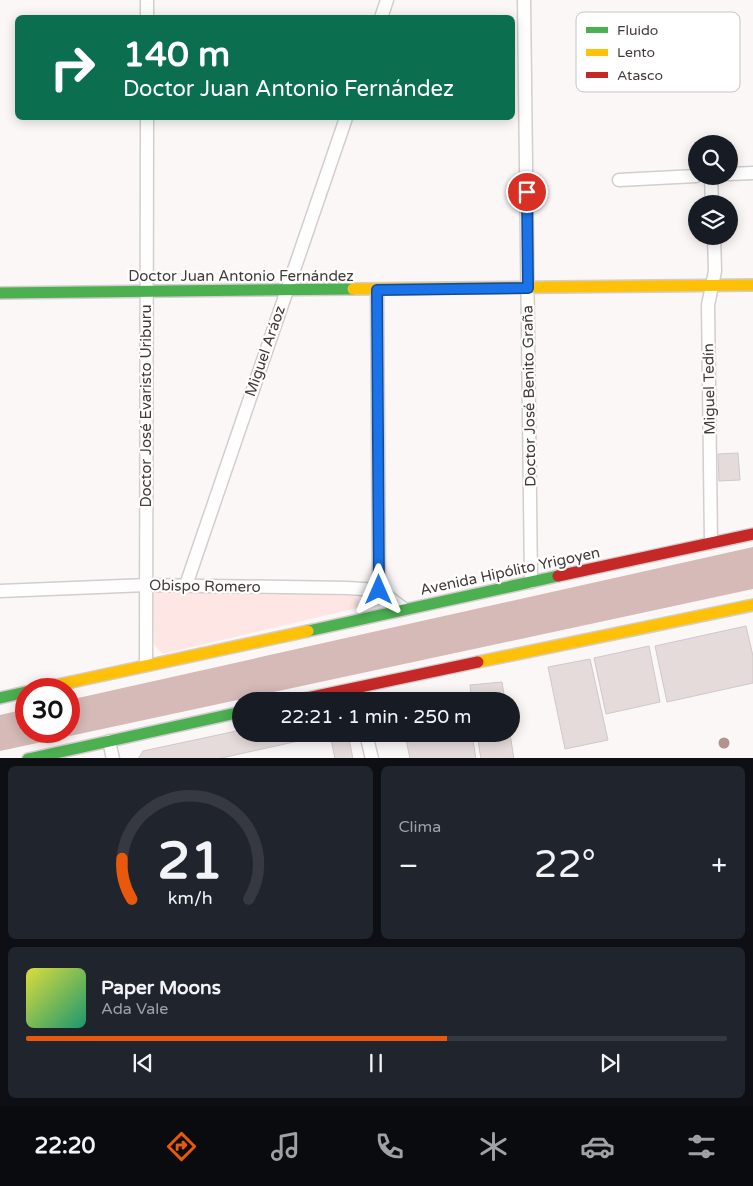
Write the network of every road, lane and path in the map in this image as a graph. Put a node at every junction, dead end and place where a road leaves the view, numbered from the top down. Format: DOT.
graph roads {
  1 [pos="147,0"];
  2 [pos="387,0"];
  3 [pos="524,0"];
  4 [pos="147,15"];
  5 [pos="382,15"];
  6 [pos="147,120"];
  7 [pos="345,120"];
  8 [pos="753,173"];
  9 [pos="738,174"];
  10 [pos="688,176"];
  11 [pos="619,180"];
  12 [pos="714,245"];
  13 [pos="712,286"];
  14 [pos="753,286"];
  15 [pos="528,288"];
  16 [pos="377,290"];
  17 [pos="286,291"];
  18 [pos="146,292"];
  19 [pos="0,293"];
  20 [pos="753,534"];
  21 [pos="711,542"];
  22 [pos="531,582"];
  23 [pos="147,585"];
  24 [pos="186,585"];
  25 [pos="379,590"];
  26 [pos="0,591"];
  27 [pos="753,605"];
  28 [pos="404,610"];
  29 [pos="146,665"];
  30 [pos="80,680"];
  31 [pos="356,688"];
  32 [pos="337,692"];
  33 [pos="357,692"];
  34 [pos="15,695"];
  35 [pos="0,698"];
  36 [pos="232,714"];
  37 [pos="109,741"];
  38 [pos="368,742"];
  39 [pos="28,758"];
  40 [pos="113,758"];
  41 [pos="372,758"];
  1 -- 4 [label="street"];
  2 -- 5 [label="street"];
  3 -- 15 [label="street, Doctor José Benito Graña"];
  6 -- 18 [label="street, Doctor José Evaristo Uriburu"];
  7 -- 17 [label="street, Miguel Aráoz"];
  8 -- 9 [label="street"];
  10 -- 11 [label="street"];
  12 -- 13 [label="street, Miguel Tedín"];
  13 -- 14 [label="main road, Doctor Juan Antonio Fernández"];
  13 -- 15 [label="main road, Doctor Juan Antonio Fernández"];
  13 -- 21 [label="street, Miguel Tedín"];
  15 -- 16 [label="main road, Doctor Juan Antonio Fernández"];
  15 -- 22 [label="street, Doctor José Benito Graña"];
  16 -- 17 [label="main road, Doctor Juan Antonio Fernández"];
  16 -- 25 [label="street"];
  17 -- 18 [label="main road, Doctor Juan Antonio Fernández"];
  17 -- 24 [label="street, Miguel Aráoz"];
  18 -- 19 [label="main road, Doctor Juan Antonio Fernández"];
  18 -- 23 [label="street, Doctor José Evaristo Uriburu"];
  20 -- 21 [label="main road, Avenida Hipólito Yrigoyen"];
  21 -- 22 [label="main road, Avenida Hipólito Yrigoyen"];
  22 -- 28 [label="main road, Avenida Hipólito Yrigoyen"];
  23 -- 24 [label="street, Obispo Romero"];
  23 -- 26 [label="street, Obispo Romero"];
  23 -- 29 [label="street, Doctor José Evaristo Uriburu"];
  24 -- 25 [label="street, Obispo Romero"];
  25 -- 28 [label="street"];
  27 -- 31 [label="main road"];
  28 -- 29 [label="main road, Avenida Hipólito Yrigoyen"];
  29 -- 30 [label="main road, Avenida Hipólito Yrigoyen"];
  31 -- 32 [label="main road"];
  31 -- 33 [label="street"];
  34 -- 35 [label="main road"];
  36 -- 37 [label="main road"];
  37 -- 39 [label="main road"];
  37 -- 40 [label="street"];
  38 -- 41 [label="street"];
}
